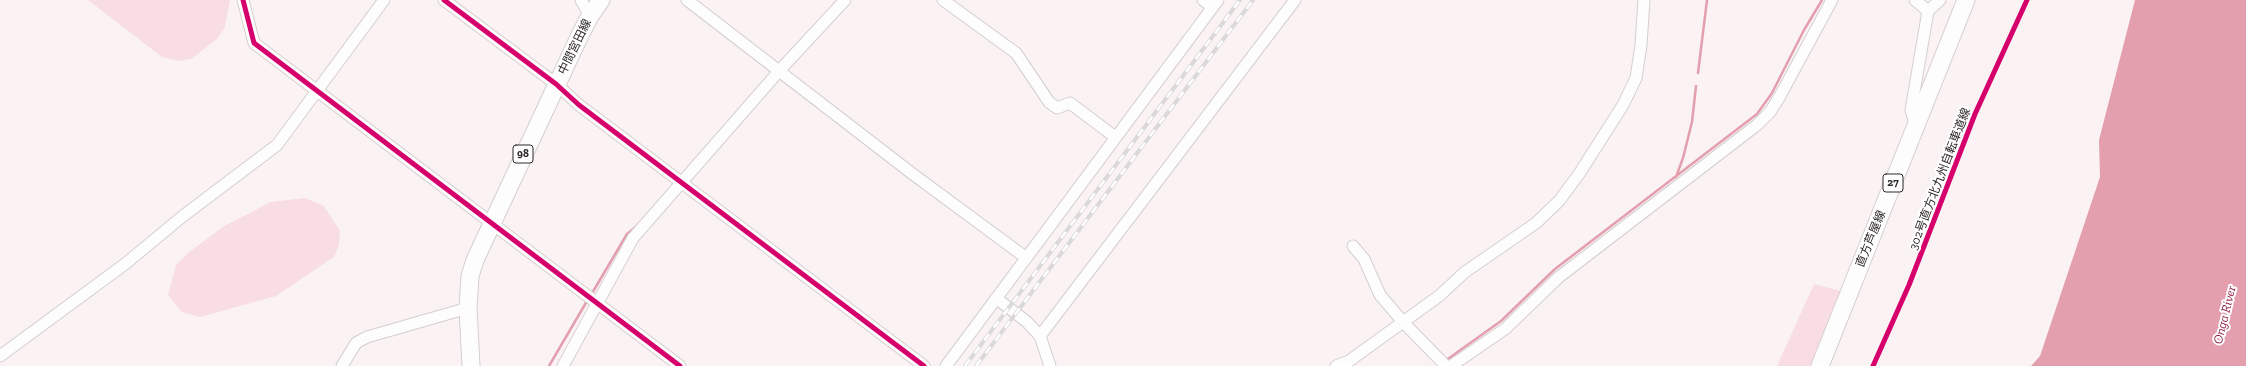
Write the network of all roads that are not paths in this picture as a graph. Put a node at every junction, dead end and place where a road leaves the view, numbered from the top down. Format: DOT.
graph roads {
  1 [pos="243,0"];
  2 [pos="384,0"];
  3 [pos="444,0"];
  4 [pos="581,0"];
  5 [pos="601,0"];
  6 [pos="687,0"];
  7 [pos="845,0"];
  8 [pos="943,0"];
  9 [pos="1203,0"];
  10 [pos="1295,0"];
  11 [pos="1644,0"];
  12 [pos="1832,0"];
  13 [pos="1915,0"];
  14 [pos="1940,0"];
  15 [pos="1966,0"];
  16 [pos="1215,4"];
  17 [pos="1928,11"];
  18 [pos="590,16"];
  19 [pos="780,70"];
  20 [pos="556,84"];
  21 [pos="317,91"];
  22 [pos="1916,126"];
  23 [pos="1115,137"];
  24 [pos="682,181"];
  25 [pos="490,224"];
  26 [pos="1353,246"];
  27 [pos="1025,257"];
  28 [pos="996,298"];
  29 [pos="596,302"];
  30 [pos="468,308"];
  31 [pos="1403,322"];
  32 [pos="1040,336"];
  33 [pos="0,356"];
  34 [pos="342,366"];
  35 [pos="471,366"];
  36 [pos="563,366"];
  37 [pos="680,366"];
  38 [pos="924,366"];
  39 [pos="946,366"];
  40 [pos="1050,366"];
  41 [pos="1336,366"];
  42 [pos="1446,366"];
  43 [pos="1451,366"];
  44 [pos="1820,366"];
  1 -- 21 [label="street"];
  2 -- 21 [label="street"];
  3 -- 20 [label="street"];
  4 -- 18 [label="street"];
  5 -- 18 [label="main road, 中間宮田線 / 98"];
  6 -- 19 [label="street"];
  7 -- 19 [label="street"];
  8 -- 23 [label="street"];
  9 -- 16 [label="street"];
  10 -- 32 [label="street"];
  11 -- 31 [label="street"];
  12 -- 43 [label="street"];
  13 -- 17 [label="street"];
  14 -- 17 [label="street"];
  15 -- 22 [label="main road, 直方芦屋線 / 27"];
  16 -- 23 [label="street"];
  17 -- 22 [label="street"];
  18 -- 20 [label="main road, 中間宮田線 / 98"];
  19 -- 24 [label="street"];
  19 -- 27 [label="street"];
  20 -- 24 [label="street"];
  20 -- 25 [label="main road, 中間宮田線 / 98"];
  21 -- 25 [label="street"];
  21 -- 33 [label="street"];
  22 -- 44 [label="main road, 直方芦屋線 / 27"];
  23 -- 27 [label="street"];
  24 -- 29 [label="street"];
  24 -- 38 [label="street"];
  25 -- 29 [label="street"];
  25 -- 30 [label="main road, 中間宮田線 / 98"];
  26 -- 31 [label="street"];
  27 -- 28 [label="street"];
  28 -- 32 [label="street"];
  28 -- 39 [label="street"];
  29 -- 36 [label="street"];
  29 -- 37 [label="street"];
  30 -- 34 [label="street"];
  30 -- 35 [label="main road, 中間宮田線 / 98"];
  31 -- 41 [label="street"];
  31 -- 42 [label="street"];
  32 -- 40 [label="street"];
}
